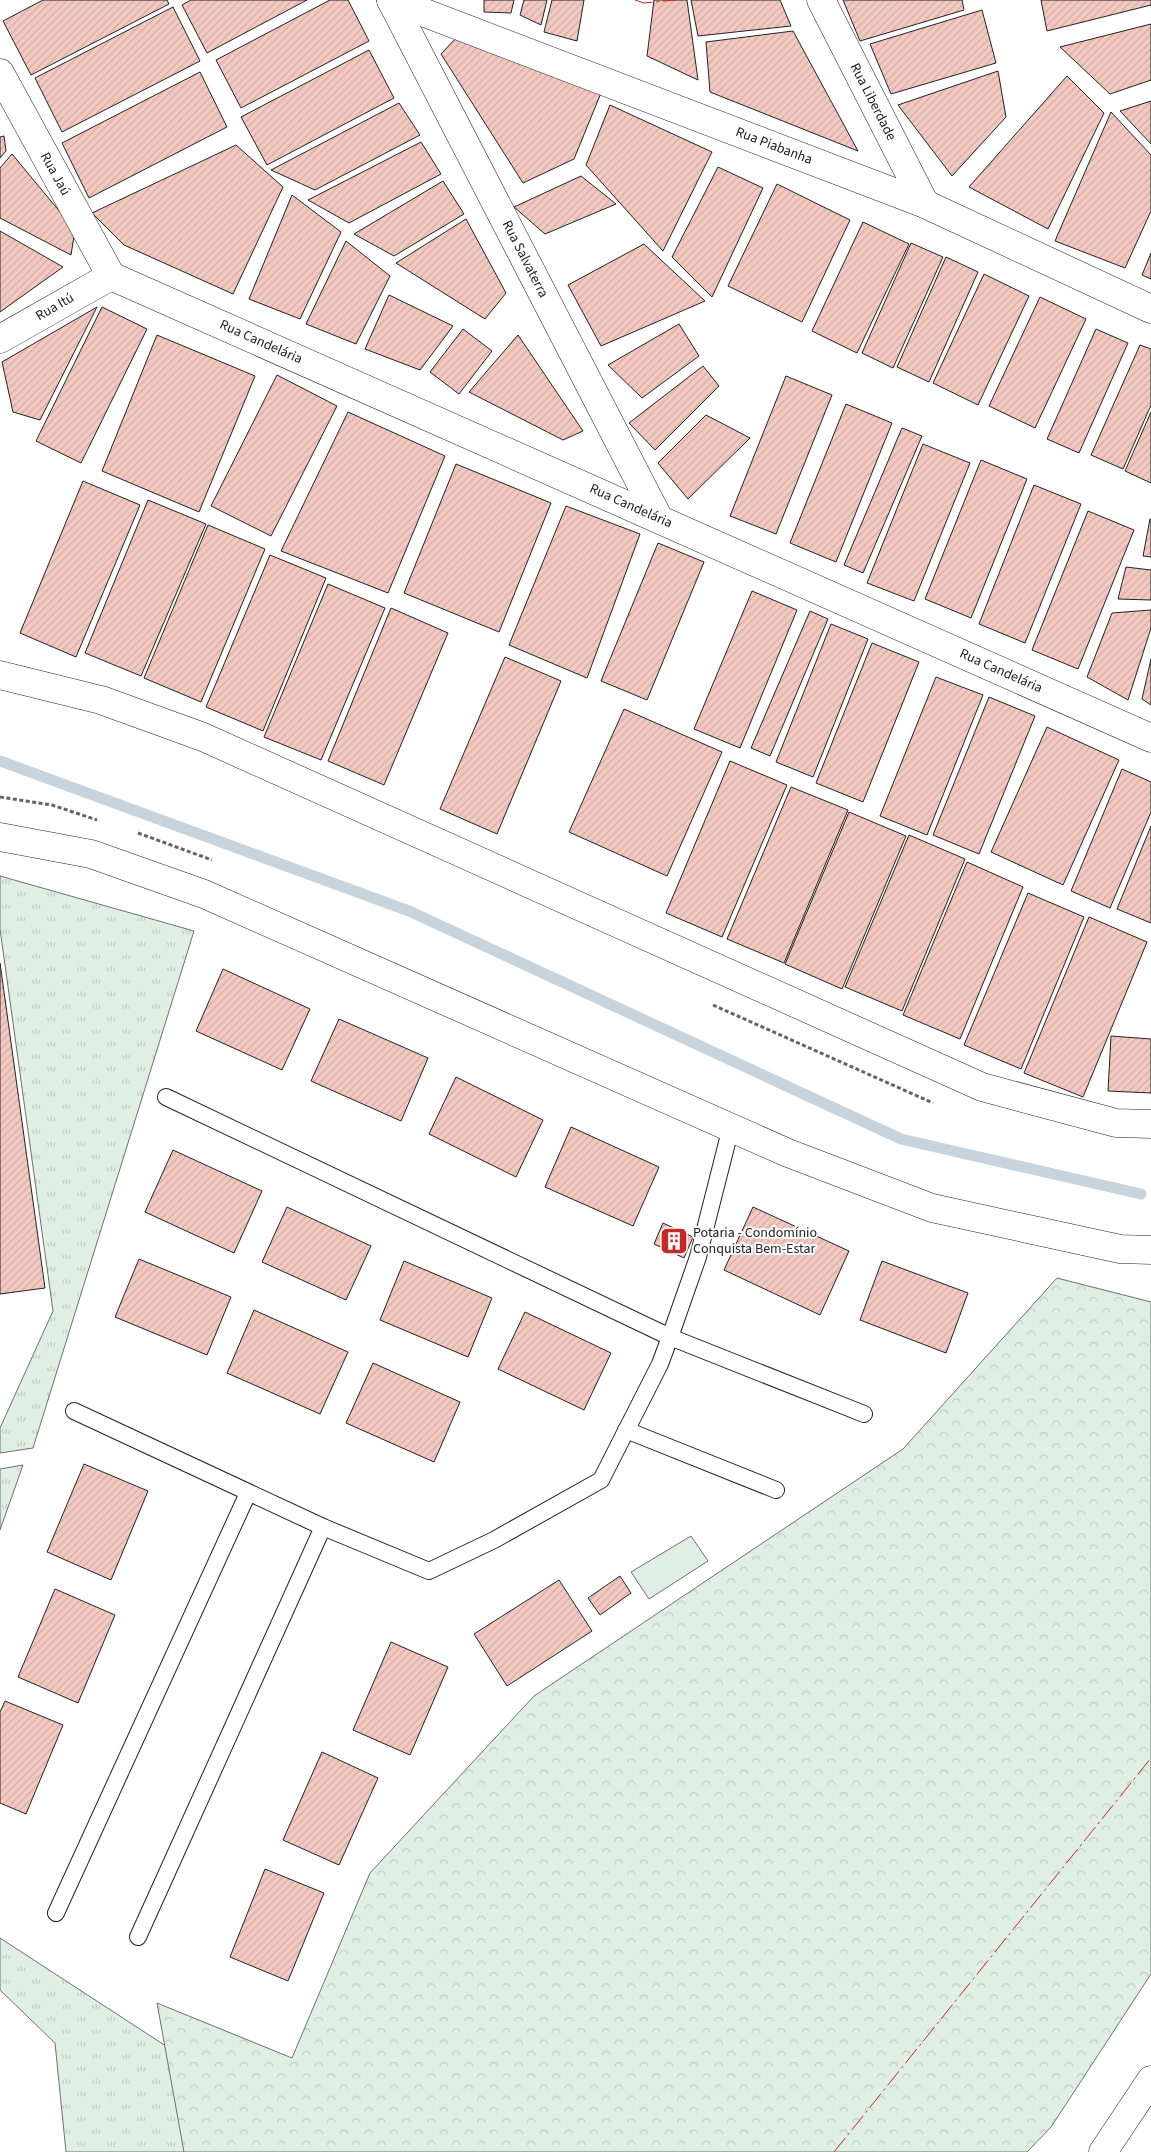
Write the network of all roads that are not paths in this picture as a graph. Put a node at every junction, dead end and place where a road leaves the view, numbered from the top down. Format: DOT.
graph roads {
  1 [pos="391,0"];
  2 [pos="821,0"];
  3 [pos="0,73"];
  4 [pos="926,204"];
  5 [pos="111,276"];
  6 [pos="1151,309"];
  7 [pos="0,339"];
  8 [pos="659,519"];
  9 [pos="0,675"];
  10 [pos="1151,738"];
  11 [pos="0,837"];
  12 [pos="166,1097"];
  13 [pos="1151,1124"];
  14 [pos="731,1127"];
  15 [pos="1151,1250"];
  16 [pos="670,1337"];
  17 [pos="74,1411"];
  18 [pos="864,1414"];
  19 [pos="626,1430"];
  20 [pos="776,1490"];
  21 [pos="248,1492"];
  22 [pos="322,1527"];
  23 [pos="56,1913"];
  24 [pos="138,1937"];
  25 [pos="1151,2080"];
  26 [pos="1103,2152"];
  1 -- 4 [label="street, Rua Piabanha"];
  1 -- 8 [label="street, Rua Salvaterra"];
  2 -- 4 [label="street, Rua Liberdade"];
  3 -- 5 [label="street, Rua Jaú"];
  4 -- 6 [label="street, Rua Piabanha"];
  5 -- 7 [label="street, Rua Itú"];
  5 -- 8 [label="street, Rua Candelária"];
  8 -- 10 [label="street, Rua Candelária"];
  9 -- 13 [label="street"];
  11 -- 14 [label="street"];
  12 -- 16 [label="lane"];
  14 -- 15 [label="street"];
  14 -- 16 [label="lane"];
  16 -- 18 [label="lane"];
  16 -- 19 [label="lane"];
  17 -- 21 [label="lane"];
  19 -- 20 [label="lane"];
  19 -- 22 [label="lane"];
  21 -- 22 [label="lane"];
  21 -- 23 [label="lane"];
  22 -- 24 [label="lane"];
  25 -- 26 [label="street"];
}
